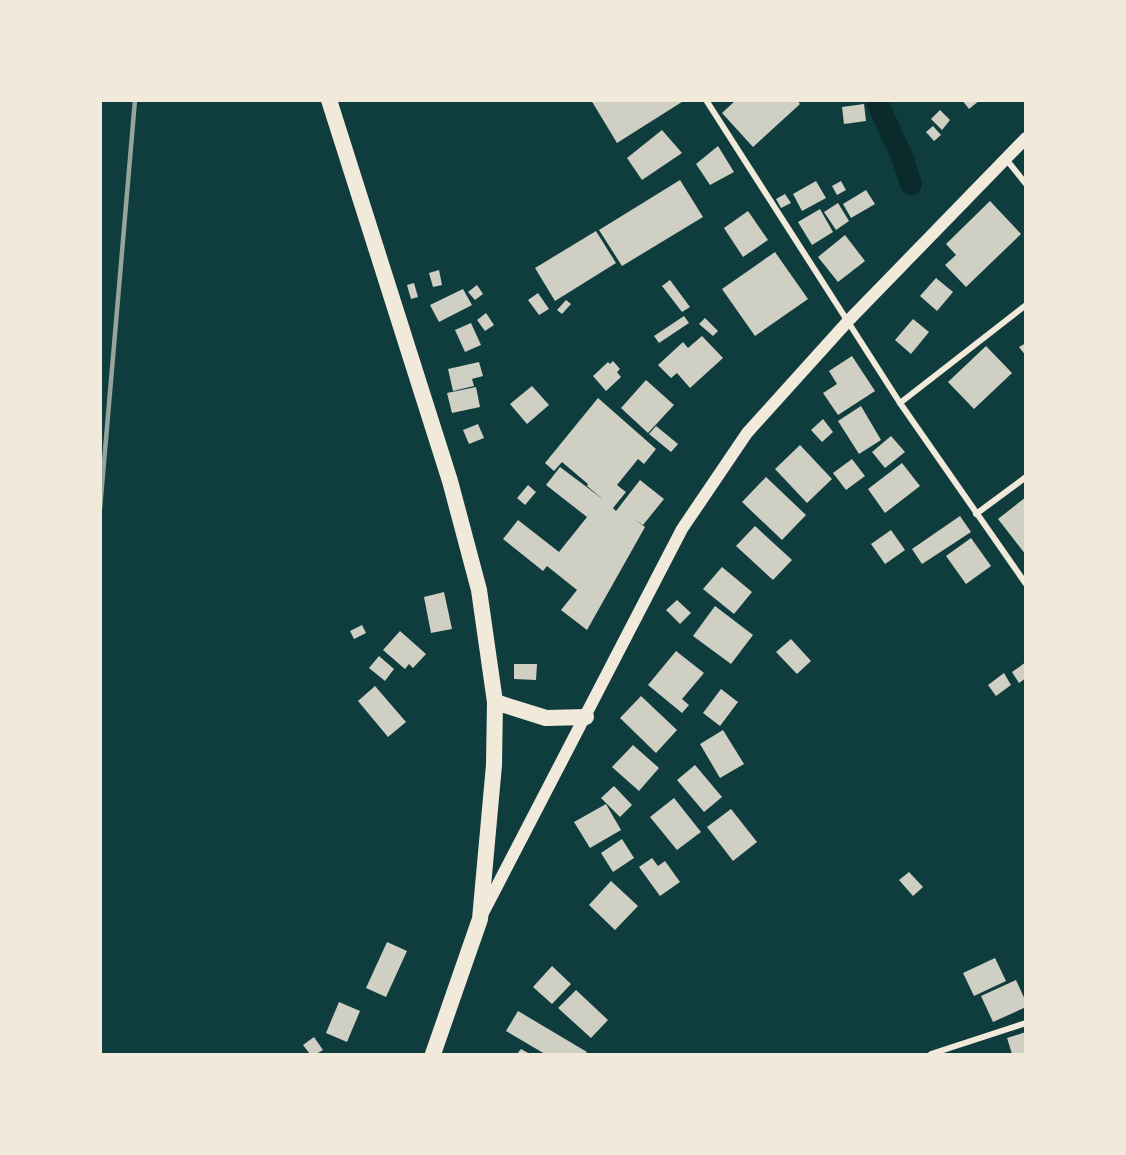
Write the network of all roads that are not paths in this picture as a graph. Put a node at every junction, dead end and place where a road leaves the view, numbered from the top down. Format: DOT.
graph roads {
  1 [pos="329,100"];
  2 [pos="709,102"];
  3 [pos="1026,138"];
  4 [pos="1006,159"];
  5 [pos="1026,184"];
  6 [pos="1026,305"];
  7 [pos="849,320"];
  8 [pos="900,403"];
  9 [pos="1026,477"];
  10 [pos="976,514"];
  11 [pos="1026,584"];
  12 [pos="495,702"];
  13 [pos="586,717"];
  14 [pos="480,920"];
  15 [pos="1026,1023"];
  16 [pos="433,1054"];
  17 [pos="931,1054"];
  1 -- 12 [label="highway"];
  2 -- 7 [label="street"];
  3 -- 4 [label="main road"];
  4 -- 5 [label="street"];
  4 -- 7 [label="main road"];
  6 -- 8 [label="street"];
  7 -- 8 [label="street"];
  7 -- 13 [label="main road"];
  8 -- 10 [label="street"];
  9 -- 10 [label="street"];
  10 -- 11 [label="street"];
  12 -- 13 [label="highway"];
  12 -- 14 [label="highway"];
  13 -- 14 [label="main road"];
  14 -- 16 [label="highway"];
  15 -- 17 [label="street"];
}
